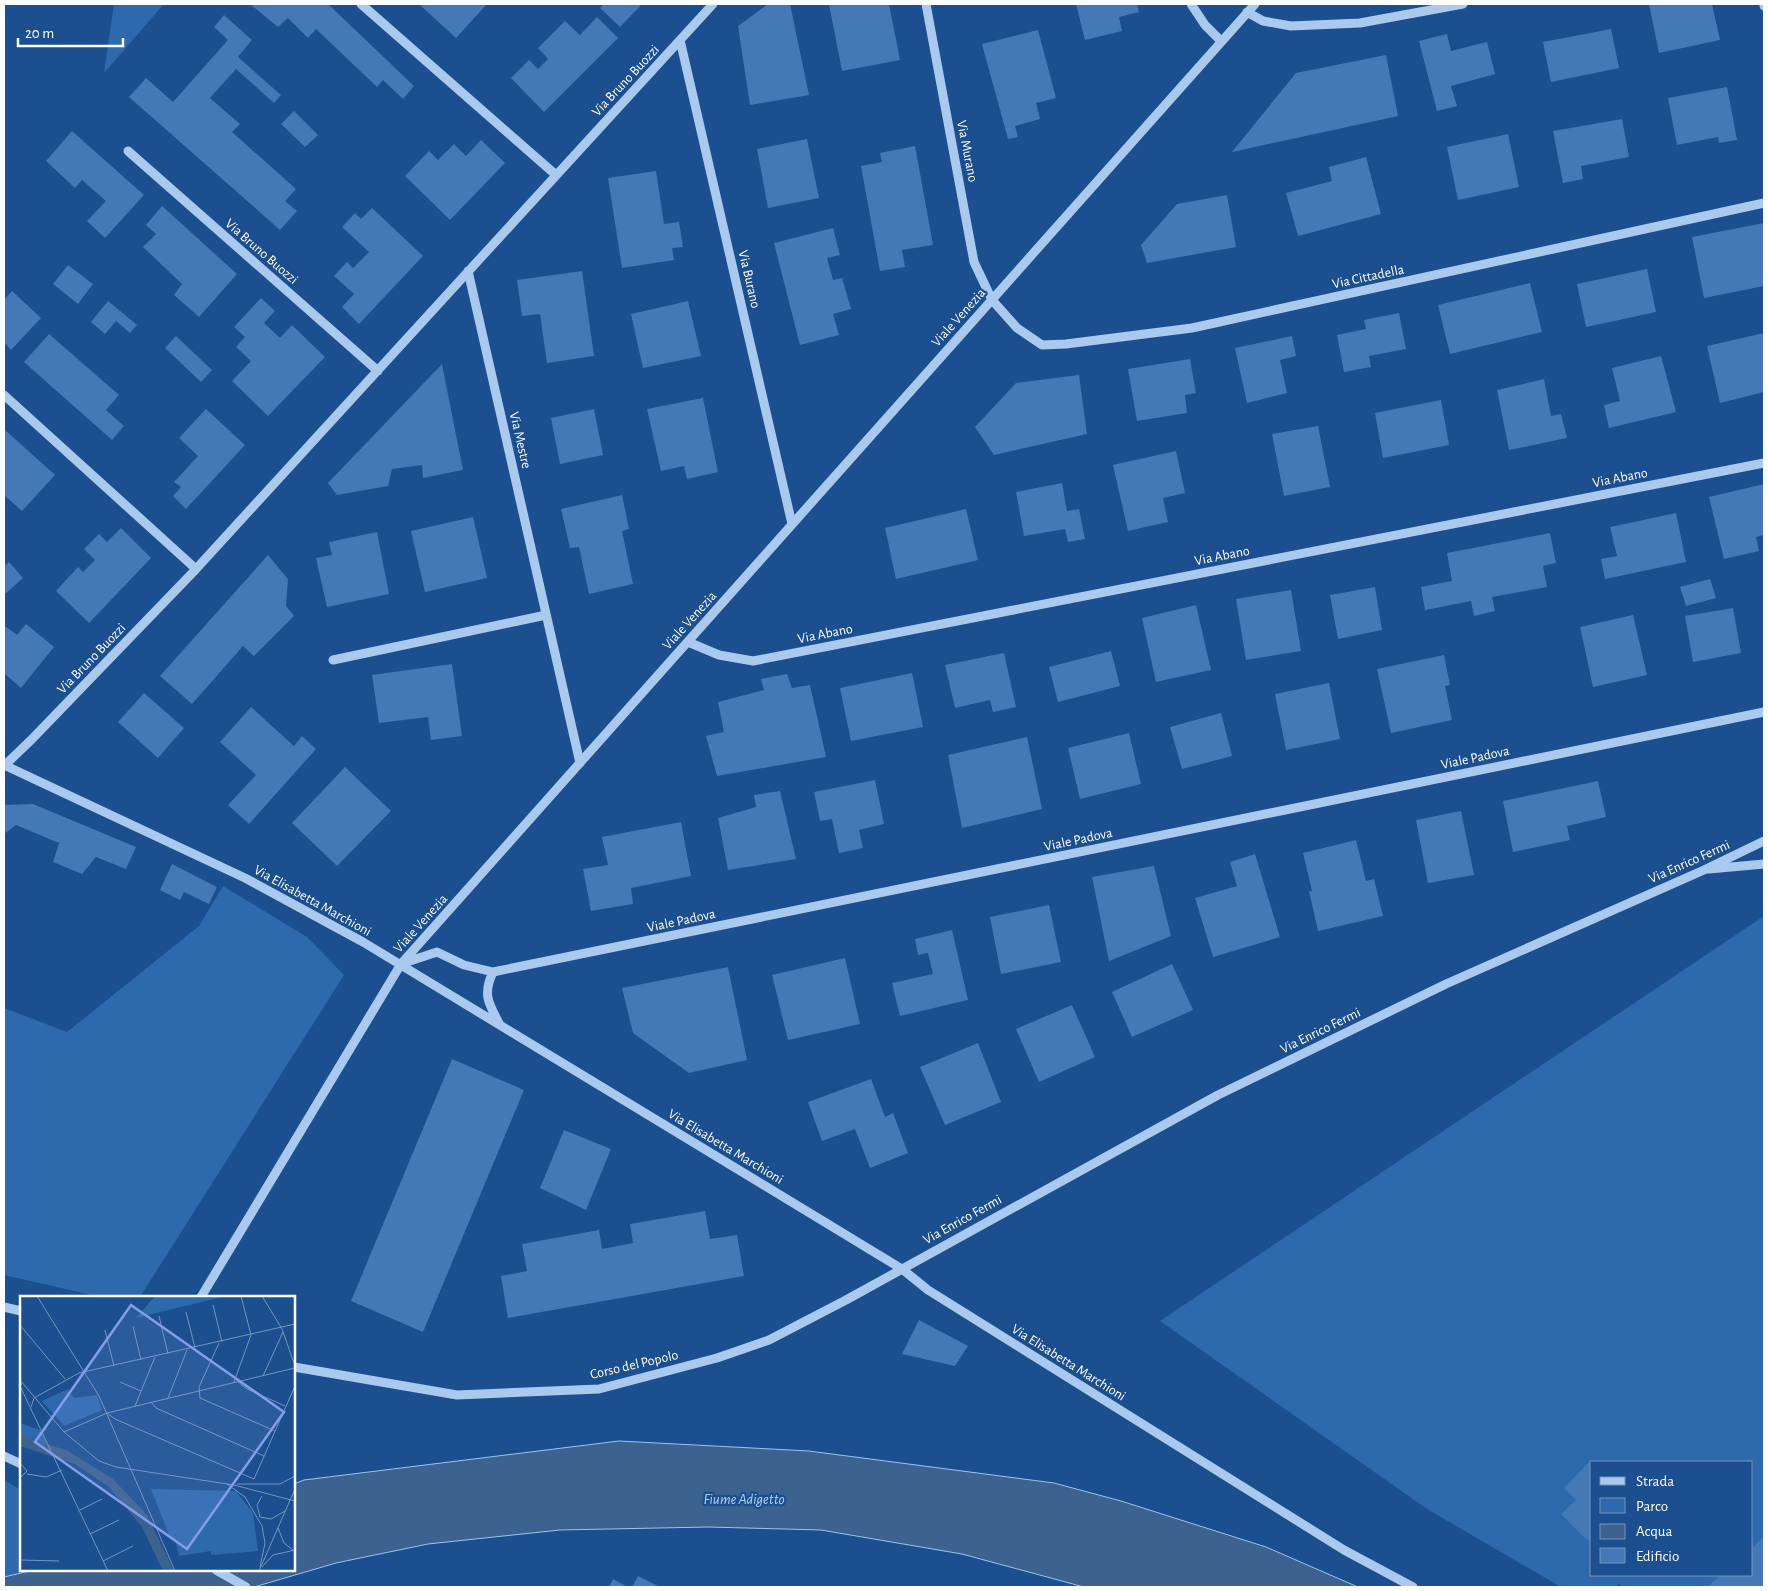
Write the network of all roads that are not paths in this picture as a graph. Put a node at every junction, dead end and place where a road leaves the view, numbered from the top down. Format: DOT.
graph roads {
  1 [pos="361,4"];
  2 [pos="713,4"];
  3 [pos="926,4"];
  4 [pos="1191,4"];
  5 [pos="1254,4"];
  6 [pos="1463,4"];
  7 [pos="1248,12"];
  8 [pos="680,40"];
  9 [pos="1222,40"];
  10 [pos="128,151"];
  11 [pos="556,175"];
  12 [pos="1764,203"];
  13 [pos="468,271"];
  14 [pos="992,300"];
  15 [pos="378,371"];
  16 [pos="4,395"];
  17 [pos="1764,463"];
  18 [pos="792,524"];
  19 [pos="196,568"];
  20 [pos="546,614"];
  21 [pos="688,642"];
  22 [pos="333,660"];
  23 [pos="1764,712"];
  24 [pos="580,763"];
  25 [pos="4,766"];
  26 [pos="1764,841"];
  27 [pos="1764,864"];
  28 [pos="1704,870"];
  29 [pos="401,964"];
  30 [pos="493,972"];
  31 [pos="500,1025"];
  32 [pos="902,1269"];
  33 [pos="203,1296"];
  34 [pos="4,1307"];
  35 [pos="20,1311"];
  36 [pos="295,1366"];
  37 [pos="4,1456"];
  38 [pos="20,1464"];
  39 [pos="218,1571"];
  40 [pos="246,1587"];
  41 [pos="1413,1587"];
  1 -- 11 [label="street"];
  2 -- 8 [label="street, Via Bruno Buozzi"];
  3 -- 14 [label="street, Via Murano"];
  4 -- 9 [label="street"];
  5 -- 7 [label="street, Viale Venezia"];
  6 -- 7 [label="street"];
  7 -- 9 [label="street, Viale Venezia"];
  8 -- 11 [label="street, Via Bruno Buozzi"];
  8 -- 18 [label="street, Via Burano"];
  9 -- 14 [label="street, Viale Venezia"];
  10 -- 15 [label="street, Via Bruno Buozzi"];
  11 -- 13 [label="street, Via Bruno Buozzi"];
  12 -- 14 [label="street, Via Cittadella"];
  13 -- 15 [label="street, Via Bruno Buozzi"];
  13 -- 20 [label="street, Via Mestre"];
  14 -- 18 [label="street, Viale Venezia"];
  15 -- 19 [label="street, Via Bruno Buozzi"];
  16 -- 19 [label="street"];
  17 -- 21 [label="street, Via Abano"];
  18 -- 21 [label="street, Viale Venezia"];
  19 -- 25 [label="street, Via Bruno Buozzi"];
  20 -- 22 [label="street"];
  20 -- 24 [label="street, Via Mestre"];
  21 -- 24 [label="street, Viale Venezia"];
  23 -- 30 [label="street, Viale Padova"];
  24 -- 29 [label="street, Viale Venezia"];
  25 -- 29 [label="street, Via Elisabetta Marchioni"];
  26 -- 28 [label="street, Via Enrico Fermi"];
  27 -- 28 [label="street"];
  28 -- 32 [label="street, Via Enrico Fermi"];
  29 -- 30 [label="street, Viale Padova"];
  29 -- 31 [label="street, Via Elisabetta Marchioni"];
  29 -- 33 [label="street, Viale Venezia"];
  30 -- 31 [label="street"];
  31 -- 32 [label="street, Via Elisabetta Marchioni"];
  32 -- 36 [label="street, Corso del Popolo"];
  32 -- 41 [label="street, Via Elisabetta Marchioni"];
  34 -- 35 [label="street"];
  37 -- 38 [label="street"];
  39 -- 40 [label="street"];
}
